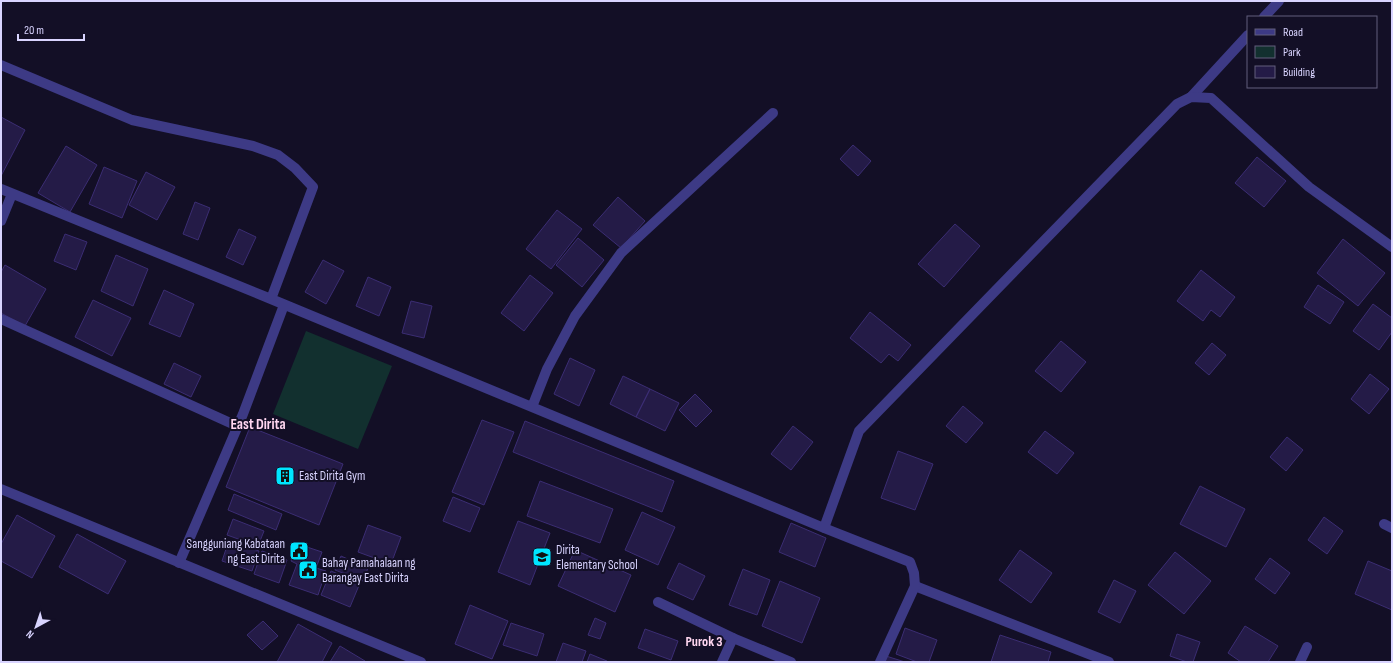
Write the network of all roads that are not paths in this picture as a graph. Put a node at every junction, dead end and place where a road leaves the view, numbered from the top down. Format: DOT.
graph roads {
  1 [pos="1279,1"];
  2 [pos="1265,16"];
  3 [pos="1247,36"];
  4 [pos="1,65"];
  5 [pos="1191,97"];
  6 [pos="773,113"];
  7 [pos="1,189"];
  8 [pos="12,194"];
  9 [pos="1,221"];
  10 [pos="1392,247"];
  11 [pos="271,299"];
  12 [pos="284,305"];
  13 [pos="1,320"];
  14 [pos="532,407"];
  15 [pos="237,426"];
  16 [pos="1,489"];
  17 [pos="824,528"];
  18 [pos="179,563"];
  19 [pos="915,586"];
  20 [pos="658,602"];
  21 [pos="733,638"];
  22 [pos="1307,647"];
  23 [pos="421,662"];
  24 [pos="722,662"];
  25 [pos="791,662"];
  26 [pos="880,662"];
  27 [pos="1109,662"];
  28 [pos="1300,662"];
  1 -- 2 [label="street"];
  3 -- 5 [label="street"];
  4 -- 11 [label="street"];
  5 -- 10 [label="street"];
  5 -- 17 [label="street"];
  6 -- 14 [label="street"];
  7 -- 8 [label="street"];
  8 -- 9 [label="street"];
  8 -- 11 [label="street"];
  11 -- 12 [label="street"];
  12 -- 14 [label="street"];
  12 -- 15 [label="street"];
  13 -- 15 [label="street"];
  14 -- 17 [label="street"];
  15 -- 18 [label="street"];
  16 -- 18 [label="street"];
  17 -- 19 [label="street"];
  18 -- 23 [label="street"];
  19 -- 26 [label="street"];
  19 -- 27 [label="street"];
  20 -- 21 [label="street"];
  21 -- 24 [label="street"];
  21 -- 25 [label="street"];
  22 -- 28 [label="street"];
}
